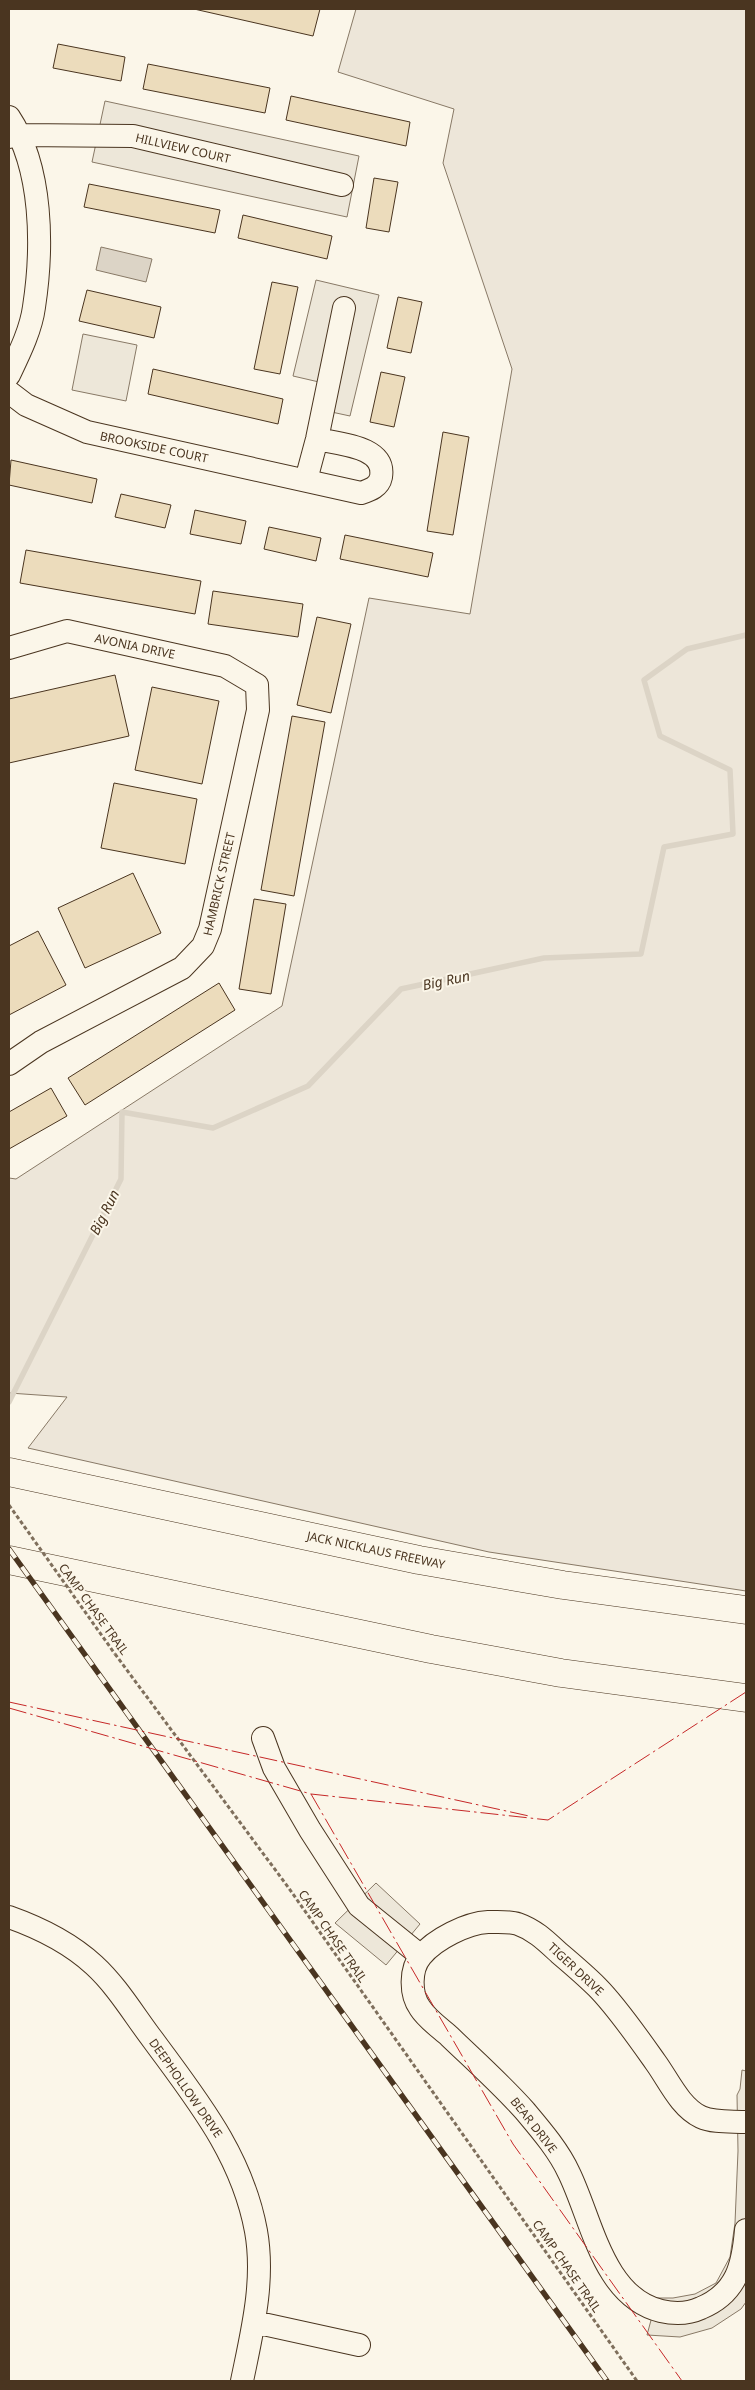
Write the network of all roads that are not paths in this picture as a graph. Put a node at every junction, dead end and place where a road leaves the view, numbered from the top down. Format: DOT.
graph roads {
  1 [pos="13,130"];
  2 [pos="342,185"];
  3 [pos="344,308"];
  4 [pos="9,374"];
  5 [pos="9,392"];
  6 [pos="317,439"];
  7 [pos="306,480"];
  8 [pos="9,648"];
  9 [pos="257,685"];
  10 [pos="9,1064"];
  11 [pos="9,1472"];
  12 [pos="9,1560"];
  13 [pos="746,1610"];
  14 [pos="746,1698"];
  15 [pos="263,1738"];
  16 [pos="9,1917"];
  17 [pos="421,1956"];
  18 [pos="746,2122"];
  19 [pos="746,2230"];
  20 [pos="254,2322"];
  21 [pos="359,2345"];
  22 [pos="242,2381"];
  1 -- 2 [label="street, HILLVIEW COURT"];
  1 -- 4 [label="street"];
  3 -- 6 [label="street"];
  5 -- 7 [label="street, BROOKSIDE COURT"];
  6 -- 7 [label="street"];
  6 -- 7 [label="street, BROOKSIDE COURT"];
  8 -- 9 [label="street, AVONIA DRIVE"];
  9 -- 10 [label="street, HAMBRICK STREET"];
  11 -- 13 [label="highway, JACK NICKLAUS FREEWAY"];
  12 -- 14 [label="highway"];
  15 -- 17 [label="street"];
  16 -- 20 [label="street, DEEPHOLLOW DRIVE"];
  17 -- 18 [label="street, TIGER DRIVE"];
  17 -- 19 [label="street, BEAR DRIVE"];
  20 -- 21 [label="street"];
  20 -- 22 [label="street, DEEPHOLLOW DRIVE"];
}
